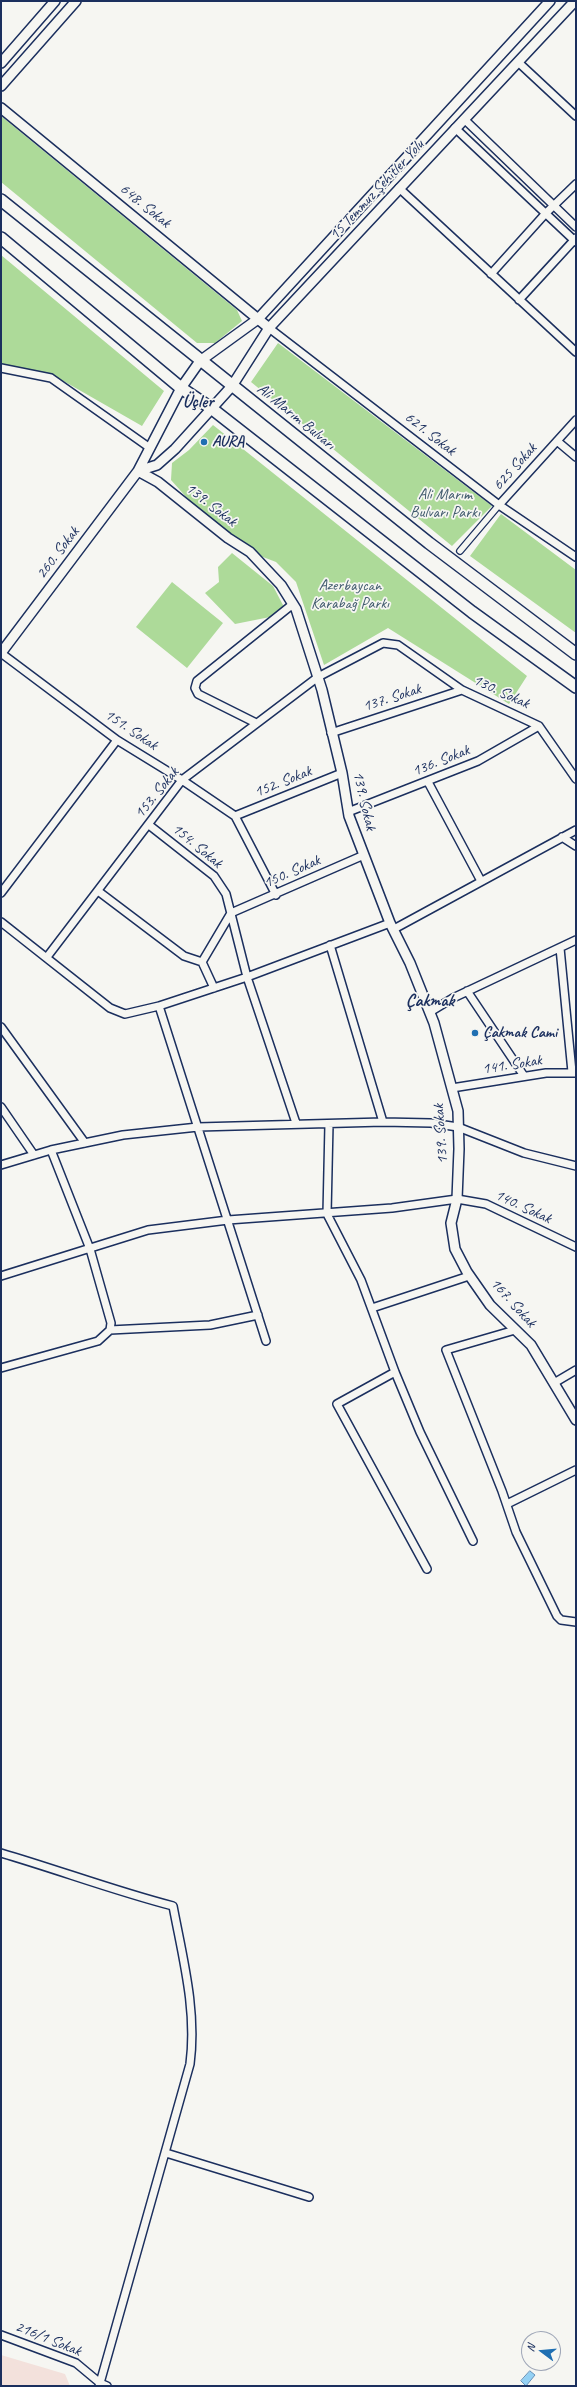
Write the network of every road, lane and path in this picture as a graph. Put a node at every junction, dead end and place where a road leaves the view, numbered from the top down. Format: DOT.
graph roads {
  1 [pos="55,1"];
  2 [pos="76,1"];
  3 [pos="550,1"];
  4 [pos="575,3"];
  5 [pos="518,62"];
  6 [pos="1,63"];
  7 [pos="1,86"];
  8 [pos="1,108"];
  9 [pos="576,116"];
  10 [pos="464,119"];
  11 [pos="455,128"];
  12 [pos="576,184"];
  13 [pos="399,188"];
  14 [pos="1,200"];
  15 [pos="553,205"];
  16 [pos="546,213"];
  17 [pos="576,227"];
  18 [pos="1,238"];
  19 [pos="575,240"];
  20 [pos="491,274"];
  21 [pos="518,300"];
  22 [pos="258,319"];
  23 [pos="269,328"];
  24 [pos="576,352"];
  25 [pos="200,361"];
  26 [pos="1,368"];
  27 [pos="232,386"];
  28 [pos="181,388"];
  29 [pos="211,408"];
  30 [pos="576,420"];
  31 [pos="557,441"];
  32 [pos="150,448"];
  33 [pos="576,457"];
  34 [pos="138,471"];
  35 [pos="499,505"];
  36 [pos="460,551"];
  37 [pos="576,557"];
  38 [pos="293,604"];
  39 [pos="398,645"];
  40 [pos="1,653"];
  41 [pos="576,654"];
  42 [pos="318,677"];
  43 [pos="576,687"];
  44 [pos="462,690"];
  45 [pos="256,723"];
  46 [pos="539,726"];
  47 [pos="331,734"];
  48 [pos="117,740"];
  49 [pos="342,773"];
  50 [pos="576,778"];
  51 [pos="182,780"];
  52 [pos="428,782"];
  53 [pos="348,812"];
  54 [pos="235,816"];
  55 [pos="149,825"];
  56 [pos="576,830"];
  57 [pos="562,837"];
  58 [pos="576,846"];
  59 [pos="364,855"];
  60 [pos="481,881"];
  61 [pos="98,891"];
  62 [pos="1,893"];
  63 [pos="276,895"];
  64 [pos="231,913"];
  65 [pos="1,922"];
  66 [pos="392,926"];
  67 [pos="576,940"];
  68 [pos="330,946"];
  69 [pos="560,948"];
  70 [pos="47,957"];
  71 [pos="202,962"];
  72 [pos="247,977"];
  73 [pos="214,988"];
  74 [pos="467,991"];
  75 [pos="159,1006"];
  76 [pos="430,1012"];
  77 [pos="1,1027"];
  78 [pos="574,1073"];
  79 [pos="524,1076"];
  80 [pos="452,1088"];
  81 [pos="1,1107"];
  82 [pos="383,1122"];
  83 [pos="296,1123"];
  84 [pos="329,1124"];
  85 [pos="198,1127"];
  86 [pos="458,1128"];
  87 [pos="85,1143"];
  88 [pos="51,1150"];
  89 [pos="34,1155"];
  90 [pos="1,1165"];
  91 [pos="576,1166"];
  92 [pos="457,1199"];
  93 [pos="327,1214"];
  94 [pos="228,1220"];
  95 [pos="576,1247"];
  96 [pos="90,1249"];
  97 [pos="1,1276"];
  98 [pos="470,1276"];
  99 [pos="372,1308"];
  100 [pos="258,1316"];
  101 [pos="110,1330"];
  102 [pos="515,1330"];
  103 [pos="266,1341"];
  104 [pos="1,1368"];
  105 [pos="576,1370"];
  106 [pos="394,1372"];
  107 [pos="554,1383"];
  108 [pos="576,1420"];
  109 [pos="576,1470"];
  110 [pos="507,1504"];
  111 [pos="473,1542"];
  112 [pos="427,1569"];
  113 [pos="576,1622"];
  114 [pos="1,1853"];
  115 [pos="166,2153"];
  116 [pos="310,2197"];
  117 [pos="1,2335"];
  118 [pos="99,2385"];
  119 [pos="107,2386"];
  1 -- 6 [label="street"];
  2 -- 7 [label="street"];
  3 -- 22 [label="street, 15 Temmuz Şehitler Yolu"];
  4 -- 5 [label="street, 15 Temmuz Şehitler Yolu"];
  5 -- 9 [label="street"];
  5 -- 10 [label="street, 15 Temmuz Şehitler Yolu"];
  8 -- 22 [label="street, 648. Sokak"];
  10 -- 11 [label="street, 15 Temmuz Şehitler Yolu"];
  10 -- 15 [label="street"];
  11 -- 13 [label="street, 15 Temmuz Şehitler Yolu"];
  11 -- 16 [label="street"];
  12 -- 15 [label="street"];
  13 -- 20 [label="street"];
  13 -- 23 [label="street, 15 Temmuz Şehitler Yolu"];
  14 -- 25 [label="main road, Ali Marım Bulvarı"];
  15 -- 16 [label="street"];
  15 -- 17 [label="street"];
  16 -- 19 [label="street"];
  16 -- 20 [label="street"];
  18 -- 28 [label="main road"];
  19 -- 21 [label="street"];
  20 -- 21 [label="street"];
  21 -- 24 [label="street"];
  22 -- 23 [label="street, 648. Sokak"];
  22 -- 25 [label="street, 15 Temmuz Şehitler Yolu"];
  23 -- 27 [label="street, 15 Temmuz Şehitler Yolu"];
  23 -- 35 [label="street, 621. Sokak"];
  25 -- 27 [label="main road, Ali Marım Bulvarı"];
  25 -- 28 [label="street, 15 Temmuz Şehitler Yolu"];
  26 -- 32 [label="street"];
  27 -- 29 [label="street, 15 Temmuz Şehitler Yolu"];
  27 -- 41 [label="main road, Ali Marım Bulvarı"];
  28 -- 29 [label="main road"];
  28 -- 32 [label="street, 15 Temmuz Şehitler Yolu"];
  29 -- 34 [label="street, 15 Temmuz Şehitler Yolu"];
  29 -- 43 [label="main road"];
  30 -- 31 [label="street, 625 Sokak"];
  31 -- 33 [label="street"];
  31 -- 35 [label="street, 625 Sokak"];
  32 -- 34 [label="street, 260. Sokak"];
  34 -- 38 [label="street, 139. Sokak"];
  34 -- 40 [label="street, 260. Sokak"];
  35 -- 36 [label="street, 625 Sokak"];
  35 -- 37 [label="street, 621. Sokak"];
  38 -- 42 [label="street, 139. Sokak"];
  38 -- 45 [label="street"];
  39 -- 42 [label="street, 153. Sokak"];
  39 -- 44 [label="street, 130. Sokak"];
  40 -- 48 [label="street, 151. Sokak"];
  42 -- 45 [label="street, 153. Sokak"];
  42 -- 47 [label="street, 139. Sokak"];
  44 -- 46 [label="street, 130. Sokak"];
  44 -- 47 [label="street, 137. Sokak"];
  45 -- 51 [label="street, 153. Sokak"];
  46 -- 50 [label="street, 130. Sokak"];
  46 -- 52 [label="street, 136. Sokak"];
  47 -- 49 [label="street, 139. Sokak"];
  48 -- 51 [label="street, 151. Sokak"];
  48 -- 62 [label="street"];
  49 -- 53 [label="street, 139. Sokak"];
  49 -- 54 [label="street, 152. Sokak"];
  51 -- 54 [label="street, 151. Sokak"];
  51 -- 55 [label="street, 153. Sokak"];
  52 -- 53 [label="street, 136. Sokak"];
  52 -- 60 [label="street"];
  53 -- 59 [label="street, 139. Sokak"];
  54 -- 63 [label="street, 151. Sokak"];
  55 -- 61 [label="street, 153. Sokak"];
  55 -- 64 [label="street, 154. Sokak"];
  56 -- 57 [label="street"];
  57 -- 58 [label="street"];
  57 -- 60 [label="street"];
  59 -- 63 [label="street, 150. Sokak"];
  59 -- 66 [label="street, 139. Sokak"];
  60 -- 66 [label="street"];
  61 -- 70 [label="street, 153. Sokak"];
  61 -- 71 [label="street"];
  63 -- 64 [label="street, 150. Sokak"];
  64 -- 71 [label="street"];
  64 -- 72 [label="street, 154. Sokak"];
  65 -- 70 [label="street"];
  66 -- 68 [label="street"];
  66 -- 76 [label="street, 139. Sokak"];
  67 -- 69 [label="street"];
  68 -- 72 [label="street"];
  68 -- 82 [label="street"];
  69 -- 74 [label="street"];
  69 -- 78 [label="street"];
  70 -- 75 [label="street"];
  71 -- 73 [label="street"];
  72 -- 73 [label="street"];
  72 -- 83 [label="street, 154. Sokak"];
  73 -- 75 [label="street"];
  74 -- 76 [label="street"];
  74 -- 79 [label="street"];
  75 -- 85 [label="street"];
  76 -- 80 [label="street, 139. Sokak"];
  77 -- 87 [label="street"];
  78 -- 79 [label="street, 141. Sokak"];
  79 -- 80 [label="street, 141. Sokak"];
  80 -- 86 [label="street, 139. Sokak"];
  81 -- 89 [label="street"];
  82 -- 84 [label="street"];
  82 -- 86 [label="street"];
  83 -- 84 [label="street"];
  83 -- 85 [label="street"];
  84 -- 93 [label="street"];
  85 -- 87 [label="street"];
  85 -- 94 [label="street"];
  86 -- 91 [label="street"];
  86 -- 92 [label="street, 139. Sokak"];
  87 -- 88 [label="street"];
  88 -- 89 [label="street"];
  88 -- 96 [label="street"];
  89 -- 90 [label="street"];
  92 -- 93 [label="street, 140. Sokak"];
  92 -- 95 [label="street, 140. Sokak"];
  92 -- 98 [label="street, 167. Sokak"];
  93 -- 94 [label="street, 140. Sokak"];
  93 -- 99 [label="street"];
  94 -- 96 [label="street, 140. Sokak"];
  94 -- 100 [label="street"];
  96 -- 97 [label="street, 140. Sokak"];
  96 -- 101 [label="street"];
  98 -- 99 [label="street"];
  98 -- 102 [label="street, 167. Sokak"];
  99 -- 106 [label="street"];
  100 -- 101 [label="street"];
  100 -- 103 [label="street"];
  101 -- 104 [label="street"];
  102 -- 107 [label="street, 167. Sokak"];
  102 -- 110 [label="street"];
  105 -- 107 [label="street"];
  106 -- 111 [label="street"];
  106 -- 112 [label="street"];
  107 -- 108 [label="street, 167. Sokak"];
  109 -- 110 [label="street"];
  110 -- 113 [label="street"];
  114 -- 115 [label="street"];
  115 -- 116 [label="street"];
  115 -- 118 [label="street"];
  117 -- 118 [label="street, 216/1 Sokak"];
  118 -- 119 [label="street, 216/1 Sokak"];
}
